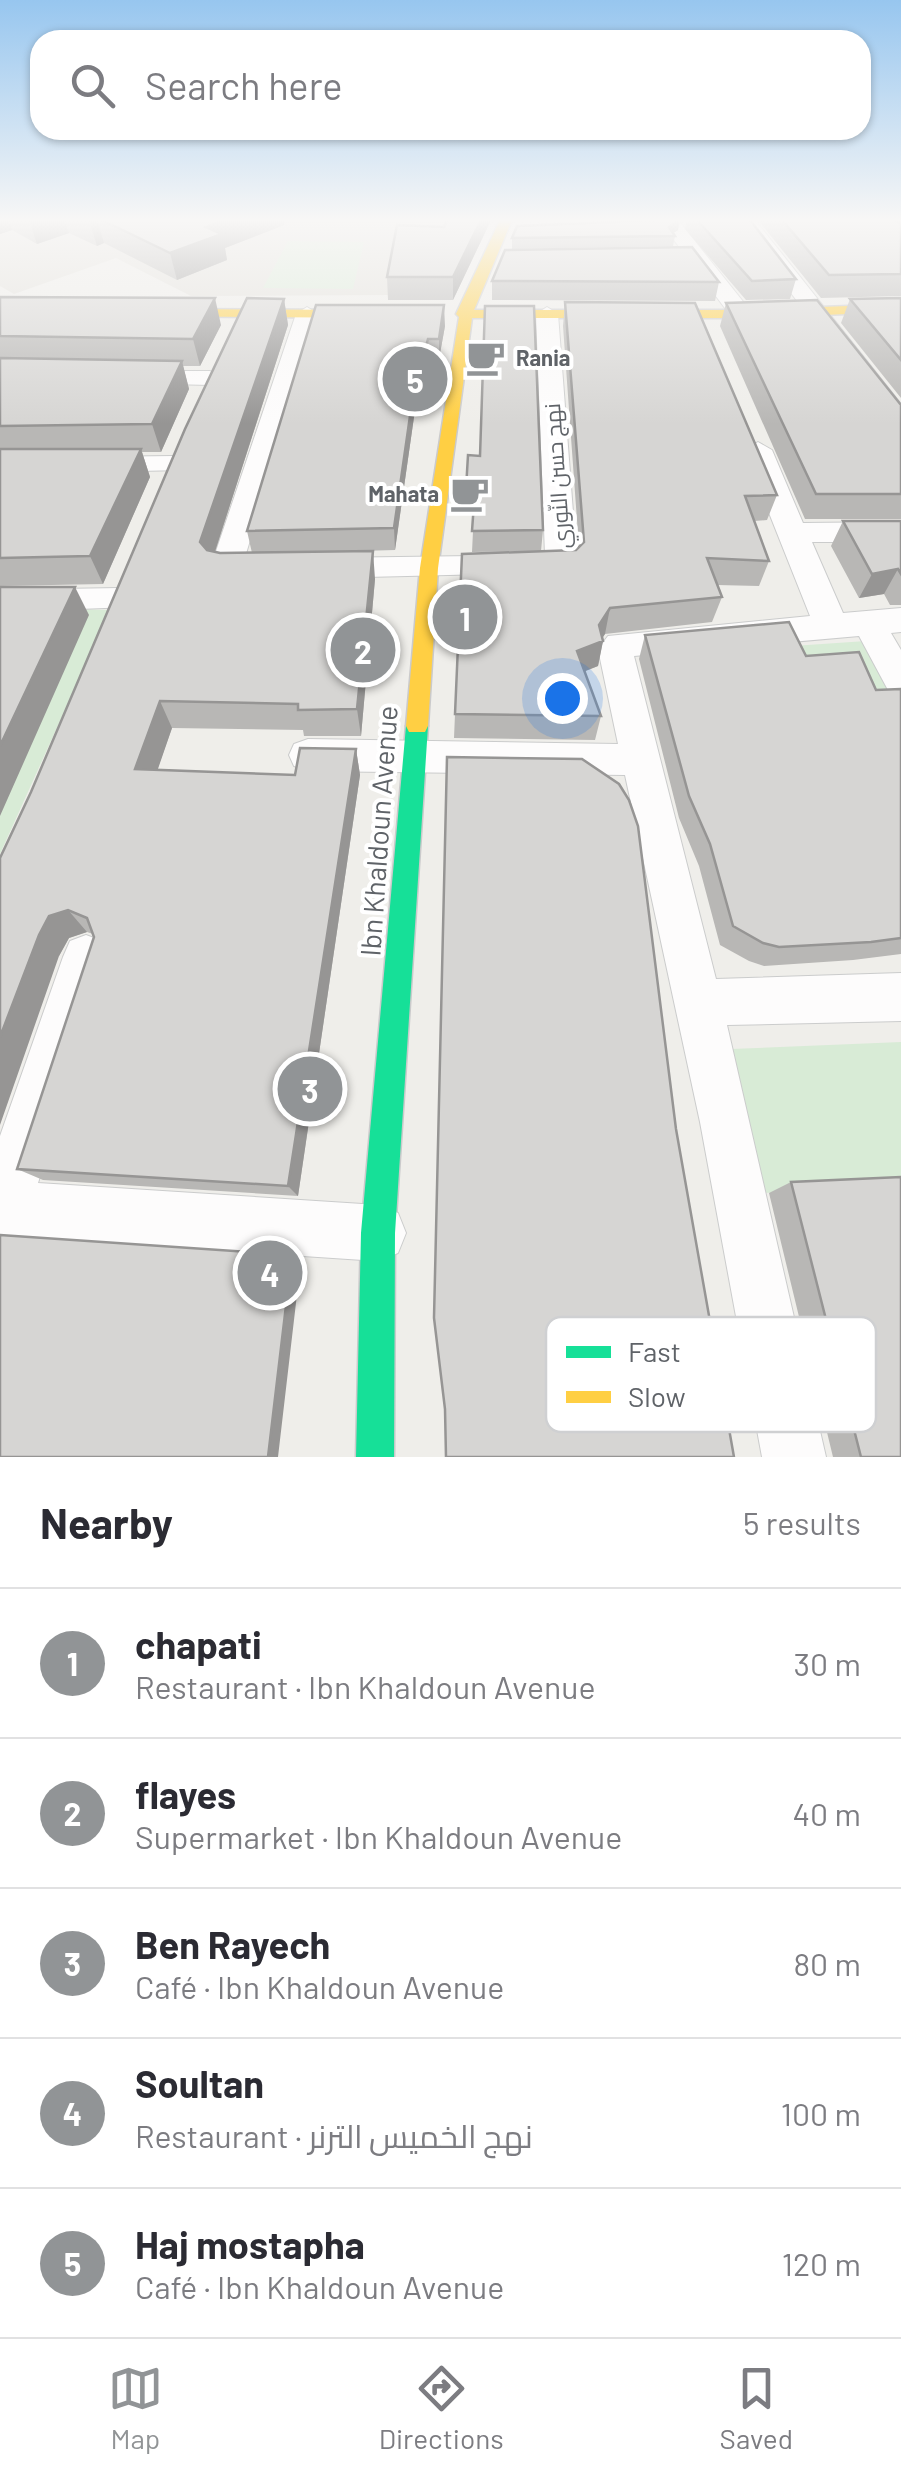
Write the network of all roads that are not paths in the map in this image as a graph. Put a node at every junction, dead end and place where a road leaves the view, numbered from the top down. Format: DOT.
graph roads {
  1 [pos="477,288"];
  2 [pos="720,288"];
  3 [pos="797,288"];
  4 [pos="901,308"];
  5 [pos="130,312"];
  6 [pos="816,312"];
  7 [pos="242,314"];
  8 [pos="308,314"];
  9 [pos="399,314"];
  10 [pos="436,314"];
  11 [pos="466,314"];
  12 [pos="547,314"];
  13 [pos="699,314"];
  14 [pos="741,314"];
  15 [pos="715,351"];
  16 [pos="110,377"];
  17 [pos="210,378"];
  18 [pos="196,412"];
  19 [pos="901,421"];
  20 [pos="746,424"];
  21 [pos="0,466"];
  22 [pos="160,498"];
  23 [pos="901,532"];
  24 [pos="793,533"];
  25 [pos="429,568"];
  26 [pos="0,601"];
  27 [pos="885,622"];
  28 [pos="832,628"];
  29 [pos="104,636"];
  30 [pos="901,682"];
  31 [pos="308,754"];
  32 [pos="415,755"];
  33 [pos="639,760"];
  34 [pos="86,957"];
  35 [pos="901,997"];
  36 [pos="698,1004"];
  37 [pos="1,1208"];
  38 [pos="378,1233"];
  39 [pos="765,1317"];
  40 [pos="789,1432"];
  41 [pos="374,1457"];
  42 [pos="794,1457"];
  1 -- 11 [label="street, Ibn Khaldoun Avenue"];
  2 -- 14 [label="street"];
  3 -- 6 [label="street"];
  4 -- 6 [label="street"];
  5 -- 7 [label="street"];
  6 -- 14 [label="street"];
  6 -- 19 [label="street"];
  7 -- 8 [label="street"];
  7 -- 17 [label="street"];
  8 -- 9 [label="street"];
  8 -- 25 [label="street"];
  10 -- 11 [label="street"];
  11 -- 12 [label="street"];
  11 -- 25 [label="street, Ibn Khaldoun Avenue"];
  12 -- 13 [label="street"];
  12 -- 25 [label="street, نهج حسن النّوري"];
  13 -- 14 [label="street"];
  13 -- 15 [label="street"];
  16 -- 17 [label="street"];
  17 -- 18 [label="street"];
  20 -- 24 [label="street"];
  21 -- 22 [label="street"];
  23 -- 24 [label="street"];
  24 -- 28 [label="street"];
  25 -- 32 [label="street, Ibn Khaldoun Avenue"];
  26 -- 29 [label="street"];
  27 -- 28 [label="street"];
  27 -- 30 [label="street"];
  28 -- 33 [label="street"];
  31 -- 32 [label="street"];
  32 -- 33 [label="street"];
  32 -- 38 [label="street, Ibn Khaldoun Avenue"];
  33 -- 36 [label="street"];
  34 -- 37 [label="street"];
  35 -- 36 [label="street"];
  36 -- 39 [label="street"];
  37 -- 38 [label="street"];
  38 -- 41 [label="street, Ibn Khaldoun Avenue"];
  40 -- 42 [label="street"];
}
